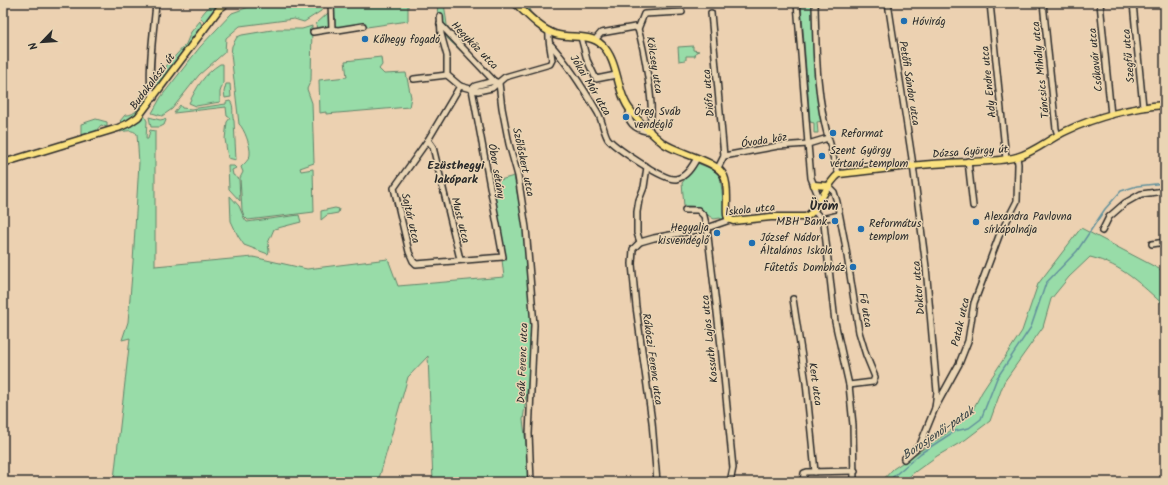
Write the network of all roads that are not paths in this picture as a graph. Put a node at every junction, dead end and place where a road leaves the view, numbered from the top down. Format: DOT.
graph roads {
  1 [pos="156,3"];
  2 [pos="227,3"];
  3 [pos="331,3"];
  4 [pos="515,3"];
  5 [pos="797,3"];
  6 [pos="815,3"];
  7 [pos="888,3"];
  8 [pos="990,3"];
  9 [pos="1044,3"];
  10 [pos="1100,3"];
  11 [pos="1134,3"];
  12 [pos="682,12"];
  13 [pos="711,13"];
  14 [pos="440,16"];
  15 [pos="440,24"];
  16 [pos="363,26"];
  17 [pos="332,29"];
  18 [pos="638,29"];
  19 [pos="549,31"];
  20 [pos="313,32"];
  21 [pos="581,38"];
  22 [pos="595,40"];
  23 [pos="551,45"];
  24 [pos="447,75"];
  25 [pos="616,75"];
  26 [pos="414,79"];
  27 [pos="497,82"];
  28 [pos="460,86"];
  29 [pos="472,89"];
  30 [pos="154,98"];
  31 [pos="1165,104"];
  32 [pos="1143,107"];
  33 [pos="1111,115"];
  34 [pos="648,129"];
  35 [pos="1058,135"];
  36 [pos="828,138"];
  37 [pos="428,140"];
  38 [pos="808,144"];
  39 [pos="724,156"];
  40 [pos="1016,157"];
  41 [pos="697,158"];
  42 [pos="1006,159"];
  43 [pos="968,161"];
  44 [pos="3,163"];
  45 [pos="912,165"];
  46 [pos="647,167"];
  47 [pos="718,168"];
  48 [pos="838,174"];
  49 [pos="814,185"];
  50 [pos="828,186"];
  51 [pos="1165,191"];
  52 [pos="820,200"];
  53 [pos="973,206"];
  54 [pos="685,210"];
  55 [pos="814,211"];
  56 [pos="839,216"];
  57 [pos="822,219"];
  58 [pos="730,220"];
  59 [pos="707,228"];
  60 [pos="1102,231"];
  61 [pos="640,242"];
  62 [pos="1165,242"];
  63 [pos="1152,244"];
  64 [pos="527,245"];
  65 [pos="460,259"];
  66 [pos="793,299"];
  67 [pos="849,385"];
  68 [pos="935,408"];
  69 [pos="904,459"];
  70 [pos="854,471"];
  71 [pos="816,472"];
  72 [pos="531,482"];
  73 [pos="657,482"];
  74 [pos="730,482"];
  75 [pos="803,482"];
  76 [pos="854,482"];
  1 -- 30 [label="street"];
  2 -- 30 [label="main road, Budakalászi út"];
  3 -- 17 [label="street"];
  4 -- 19 [label="main road"];
  5 -- 38 [label="street"];
  6 -- 36 [label="street"];
  7 -- 45 [label="street, Petőfi Sándor utca"];
  8 -- 42 [label="street, Ady Endre utca"];
  9 -- 35 [label="street, Táncsics Mihály utca"];
  10 -- 33 [label="street, Csókavár utca"];
  11 -- 32 [label="street, Szegfű utca"];
  12 -- 18 [label="street"];
  13 -- 39 [label="street, Diófa utca"];
  14 -- 15 [label="street"];
  15 -- 24 [label="street"];
  15 -- 27 [label="street, Hegyköz utca"];
  16 -- 17 [label="street"];
  17 -- 20 [label="street"];
  18 -- 22 [label="street, Kölcsey utca"];
  18 -- 34 [label="street, Kölcsey utca"];
  19 -- 21 [label="main road"];
  19 -- 23 [label="street"];
  21 -- 22 [label="main road"];
  21 -- 25 [label="street"];
  22 -- 25 [label="main road"];
  23 -- 27 [label="street"];
  23 -- 46 [label="street, Jókai Mór utca"];
  24 -- 26 [label="street"];
  24 -- 28 [label="street"];
  25 -- 34 [label="main road"];
  27 -- 29 [label="street"];
  27 -- 64 [label="street, Szőlőskert utca"];
  28 -- 29 [label="street"];
  28 -- 37 [label="street"];
  29 -- 65 [label="street, Óbor sétány"];
  30 -- 44 [label="main road, Budakalászi út"];
  31 -- 32 [label="main road, Dózsa György út"];
  32 -- 33 [label="main road, Dózsa György út"];
  33 -- 35 [label="main road, Dózsa György út"];
  34 -- 41 [label="main road"];
  35 -- 40 [label="main road, Dózsa György út"];
  36 -- 38 [label="street, Óvoda köz"];
  36 -- 48 [label="street"];
  37 -- 65 [label="street, Must utca"];
  37 -- 65 [label="street, Sajtár utca"];
  38 -- 39 [label="street, Óvoda köz"];
  38 -- 49 [label="street"];
  39 -- 47 [label="street"];
  40 -- 42 [label="main road, Dózsa György út"];
  40 -- 68 [label="street, Patak utca"];
  41 -- 46 [label="street, Jókai Mór utca"];
  41 -- 47 [label="main road"];
  42 -- 43 [label="main road, Dózsa György út"];
  43 -- 45 [label="main road, Dózsa György út"];
  43 -- 53 [label="street"];
  45 -- 48 [label="main road, Dózsa György út"];
  45 -- 68 [label="street, Doktor utca"];
  46 -- 61 [label="street"];
  47 -- 58 [label="main road"];
  48 -- 50 [label="main road"];
  49 -- 50 [label="main road"];
  49 -- 52 [label="street"];
  50 -- 52 [label="main road"];
  50 -- 56 [label="street, Fő utca"];
  51 -- 60 [label="street"];
  52 -- 55 [label="main road"];
  54 -- 59 [label="street, Kossuth Lajos utca"];
  55 -- 57 [label="street"];
  55 -- 58 [label="main road, Iskola utca"];
  56 -- 57 [label="street"];
  56 -- 67 [label="street, Fő utca"];
  57 -- 67 [label="street"];
  58 -- 59 [label="street, Iskola utca"];
  59 -- 61 [label="street, Iskola utca"];
  59 -- 74 [label="street, Kossuth Lajos utca"];
  61 -- 73 [label="street, Rákóczi Ferenc utca"];
  62 -- 63 [label="street"];
  64 -- 72 [label="street, Deák Ferenc utca"];
  66 -- 71 [label="street, Kert utca"];
  67 -- 70 [label="street"];
  68 -- 69 [label="street, Patak utca"];
  70 -- 71 [label="street"];
  70 -- 76 [label="street"];
  71 -- 75 [label="street"];
}
